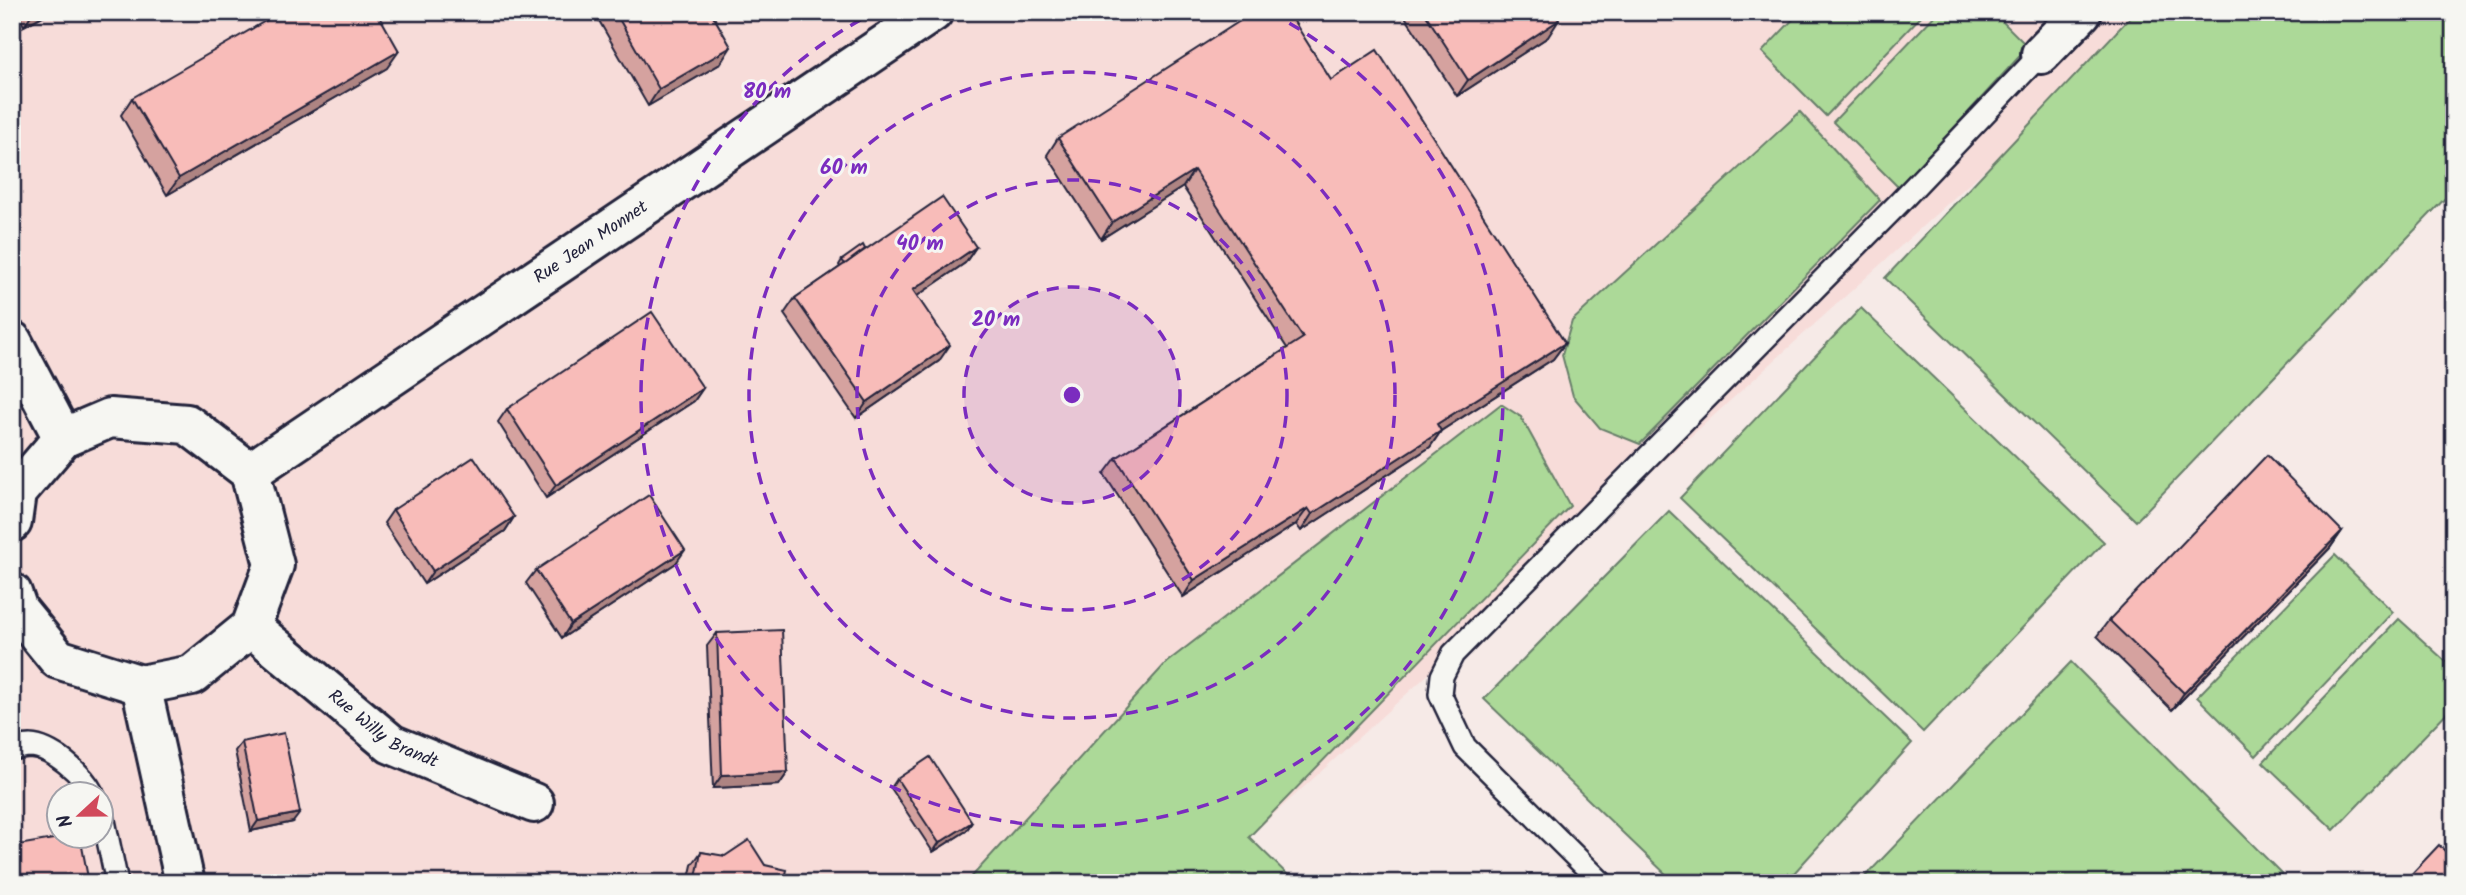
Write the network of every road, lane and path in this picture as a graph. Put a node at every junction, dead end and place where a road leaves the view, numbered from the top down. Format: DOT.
graph roads {
  1 [pos="933,12"];
  2 [pos="2082,12"];
  3 [pos="2041,54"];
  4 [pos="12,341"];
  5 [pos="63,438"];
  6 [pos="250,472"];
  7 [pos="12,522"];
  8 [pos="14,605"];
  9 [pos="251,627"];
  10 [pos="141,685"];
  11 [pos="12,749"];
  12 [pos="82,780"];
  13 [pos="534,803"];
  14 [pos="110,850"];
  15 [pos="117,883"];
  16 [pos="185,883"];
  17 [pos="1602,883"];
  1 -- 6 [label="street, Rue Jean Monnet"];
  2 -- 3 [label="street"];
  3 -- 17 [label="lane"];
  4 -- 5 [label="street"];
  5 -- 6 [label="street"];
  5 -- 7 [label="street"];
  6 -- 9 [label="street"];
  8 -- 10 [label="street"];
  9 -- 10 [label="street"];
  9 -- 13 [label="street, Rue Willy Brandt"];
  10 -- 16 [label="street"];
  11 -- 12 [label="lane"];
  14 -- 15 [label="lane"];
}
